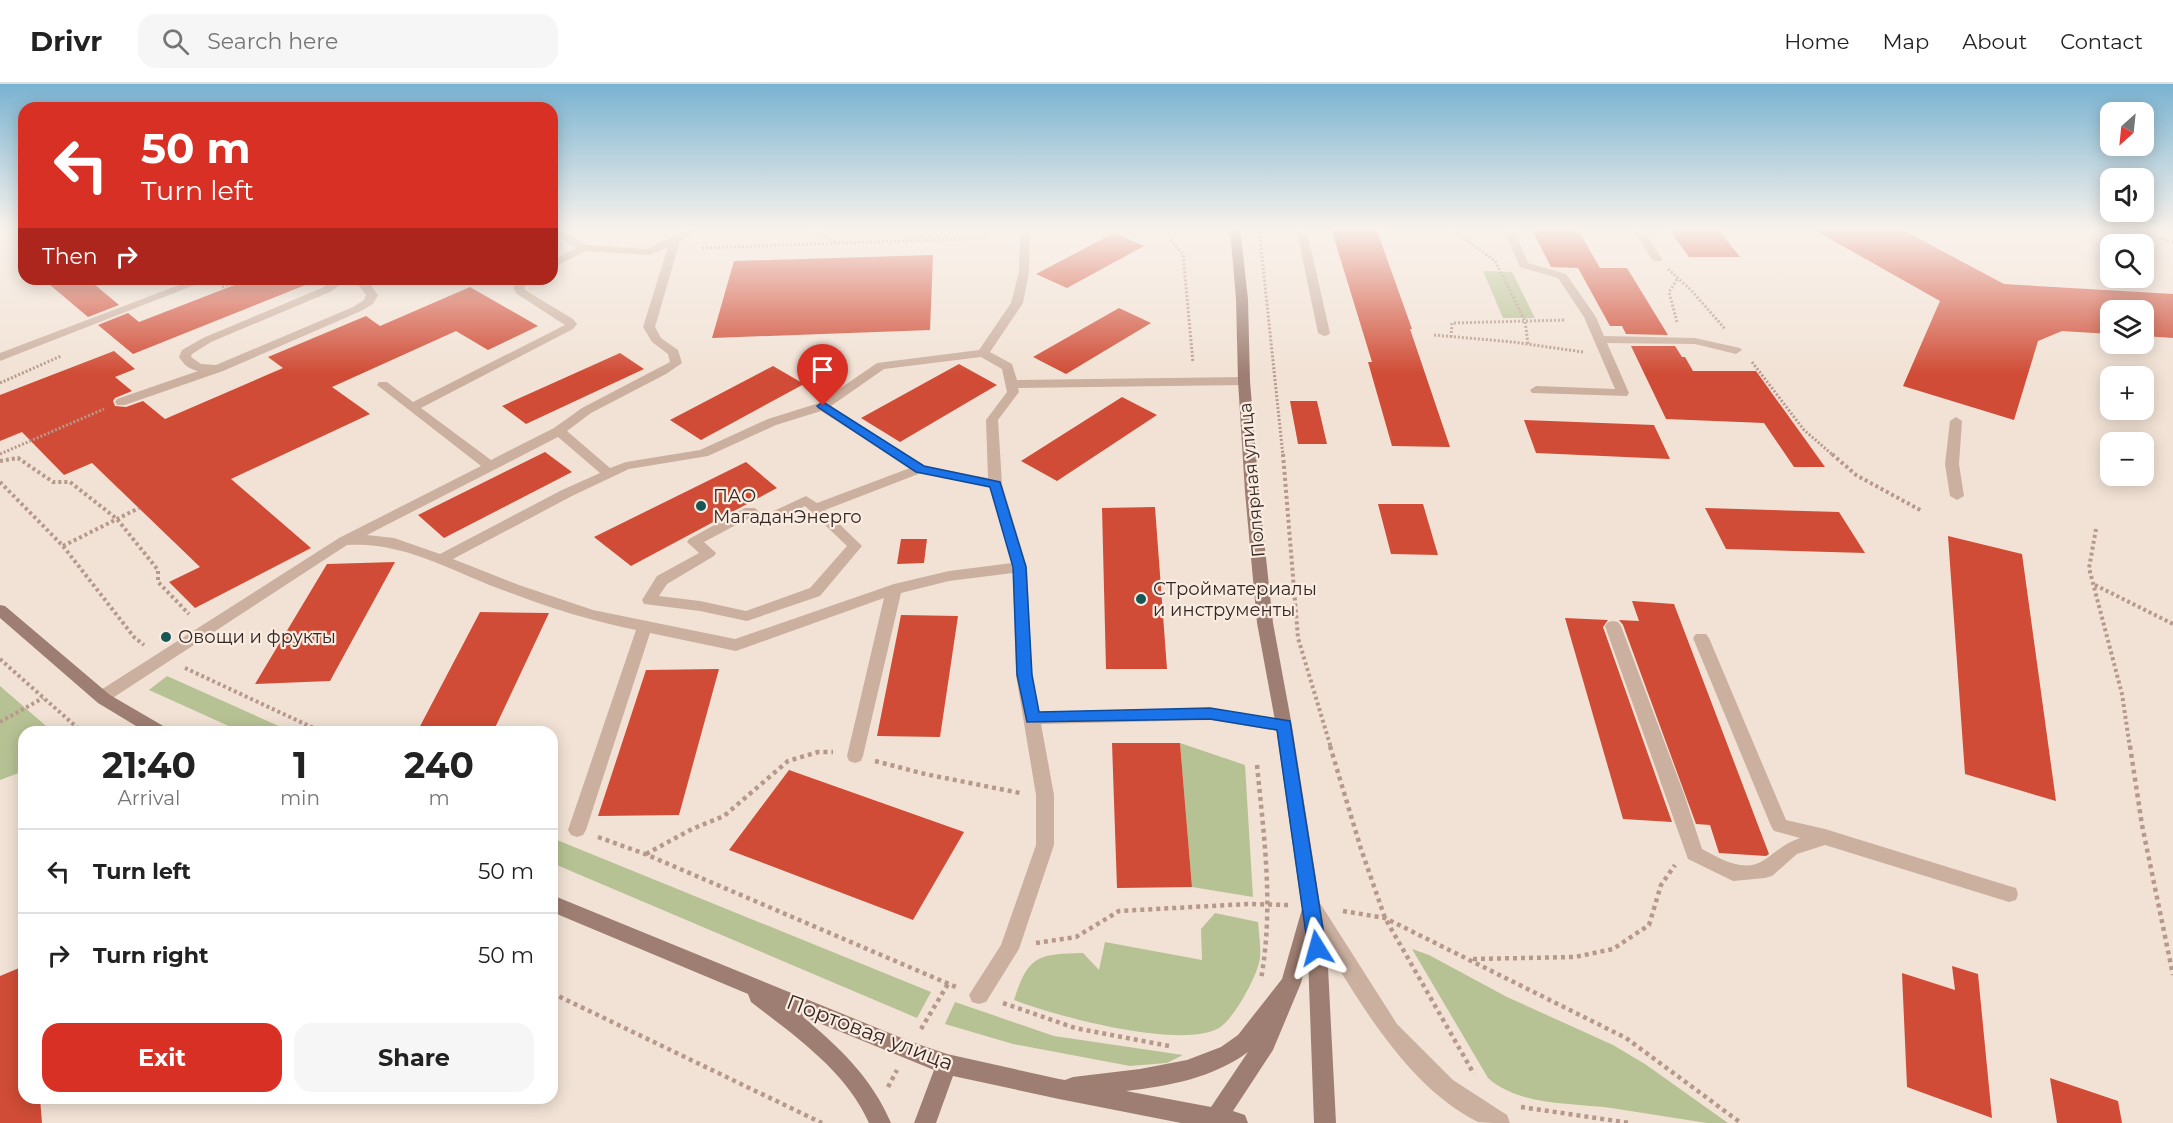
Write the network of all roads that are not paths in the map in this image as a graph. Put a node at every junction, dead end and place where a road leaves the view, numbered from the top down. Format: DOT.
graph roads {
  1 [pos="664,276"];
  2 [pos="1023,276"];
  3 [pos="1240,276"];
  4 [pos="1312,276"];
  5 [pos="1562,276"];
  6 [pos="190,285"];
  7 [pos="334,285"];
  8 [pos="366,285"];
  9 [pos="520,285"];
  10 [pos="1324,333"];
  11 [pos="1599,339"];
  12 [pos="1736,350"];
  13 [pos="983,353"];
  14 [pos="0,357"];
  15 [pos="219,368"];
  16 [pos="1244,381"];
  17 [pos="1012,384"];
  18 [pos="383,386"];
  19 [pos="1536,390"];
  20 [pos="121,402"];
  21 [pos="823,406"];
  22 [pos="413,407"];
  23 [pos="1956,421"];
  24 [pos="559,431"];
  25 [pos="489,465"];
  26 [pos="920,469"];
  27 [pos="609,474"];
  28 [pos="995,484"];
  29 [pos="1957,496"];
  30 [pos="815,509"];
  31 [pos="344,541"];
  32 [pos="441,560"];
  33 [pos="1020,567"];
  34 [pos="894,589"];
  35 [pos="0,610"];
  36 [pos="645,626"];
  37 [pos="1613,626"];
  38 [pos="1701,638"];
  39 [pos="102,697"];
  40 [pos="1032,718"];
  41 [pos="149,726"];
  42 [pos="1284,726"];
  43 [pos="855,756"];
  44 [pos="578,830"];
  45 [pos="1825,837"];
  46 [pos="2009,894"];
  47 [pos="558,906"];
  48 [pos="1312,906"];
  49 [pos="739,981"];
  50 [pos="1291,983"];
  51 [pos="979,995"];
  52 [pos="947,1064"];
  53 [pos="1059,1089"];
  54 [pos="1211,1121"];
  55 [pos="880,1123"];
  56 [pos="926,1123"];
  57 [pos="1237,1123"];
  58 [pos="1325,1123"];
  59 [pos="1499,1123"];
  1 -- 24 [label="street"];
  2 -- 13 [label="street"];
  3 -- 16 [label="main road, Полярная улица"];
  4 -- 10 [label="street"];
  5 -- 11 [label="street"];
  6 -- 14 [label="street"];
  7 -- 15 [label="street"];
  8 -- 15 [label="street"];
  9 -- 22 [label="street"];
  11 -- 12 [label="street"];
  11 -- 19 [label="street"];
  13 -- 17 [label="street"];
  13 -- 21 [label="street"];
  15 -- 20 [label="street"];
  16 -- 17 [label="street"];
  16 -- 42 [label="main road, Полярная улица"];
  17 -- 28 [label="street"];
  18 -- 22 [label="street"];
  21 -- 26 [label="street"];
  21 -- 27 [label="street"];
  22 -- 25 [label="street"];
  23 -- 29 [label="street"];
  24 -- 25 [label="street"];
  24 -- 27 [label="street"];
  25 -- 31 [label="street"];
  26 -- 28 [label="street"];
  26 -- 30 [label="street"];
  27 -- 32 [label="street"];
  28 -- 33 [label="street"];
  30 -- 30 [label="street"];
  31 -- 32 [label="street"];
  31 -- 39 [label="street"];
  32 -- 36 [label="street"];
  33 -- 34 [label="street"];
  33 -- 40 [label="street"];
  34 -- 36 [label="street"];
  34 -- 43 [label="street"];
  35 -- 39 [label="main road"];
  36 -- 44 [label="street"];
  37 -- 45 [label="street"];
  38 -- 45 [label="street"];
  39 -- 41 [label="main road"];
  40 -- 42 [label="street"];
  40 -- 51 [label="street"];
  42 -- 48 [label="main road, Полярная улица"];
  45 -- 46 [label="street"];
  47 -- 49 [label="main road, Портовая улица"];
  48 -- 50 [label="main road"];
  48 -- 58 [label="main road, Полярная улица"];
  48 -- 59 [label="street"];
  49 -- 52 [label="main road, Портовая улица"];
  49 -- 55 [label="main road"];
  50 -- 53 [label="main road"];
  50 -- 54 [label="main road"];
  52 -- 53 [label="main road, Портовая улица"];
  52 -- 56 [label="main road"];
  53 -- 54 [label="main road, Портовая улица"];
  54 -- 57 [label="main road, Портовая улица"];
}
